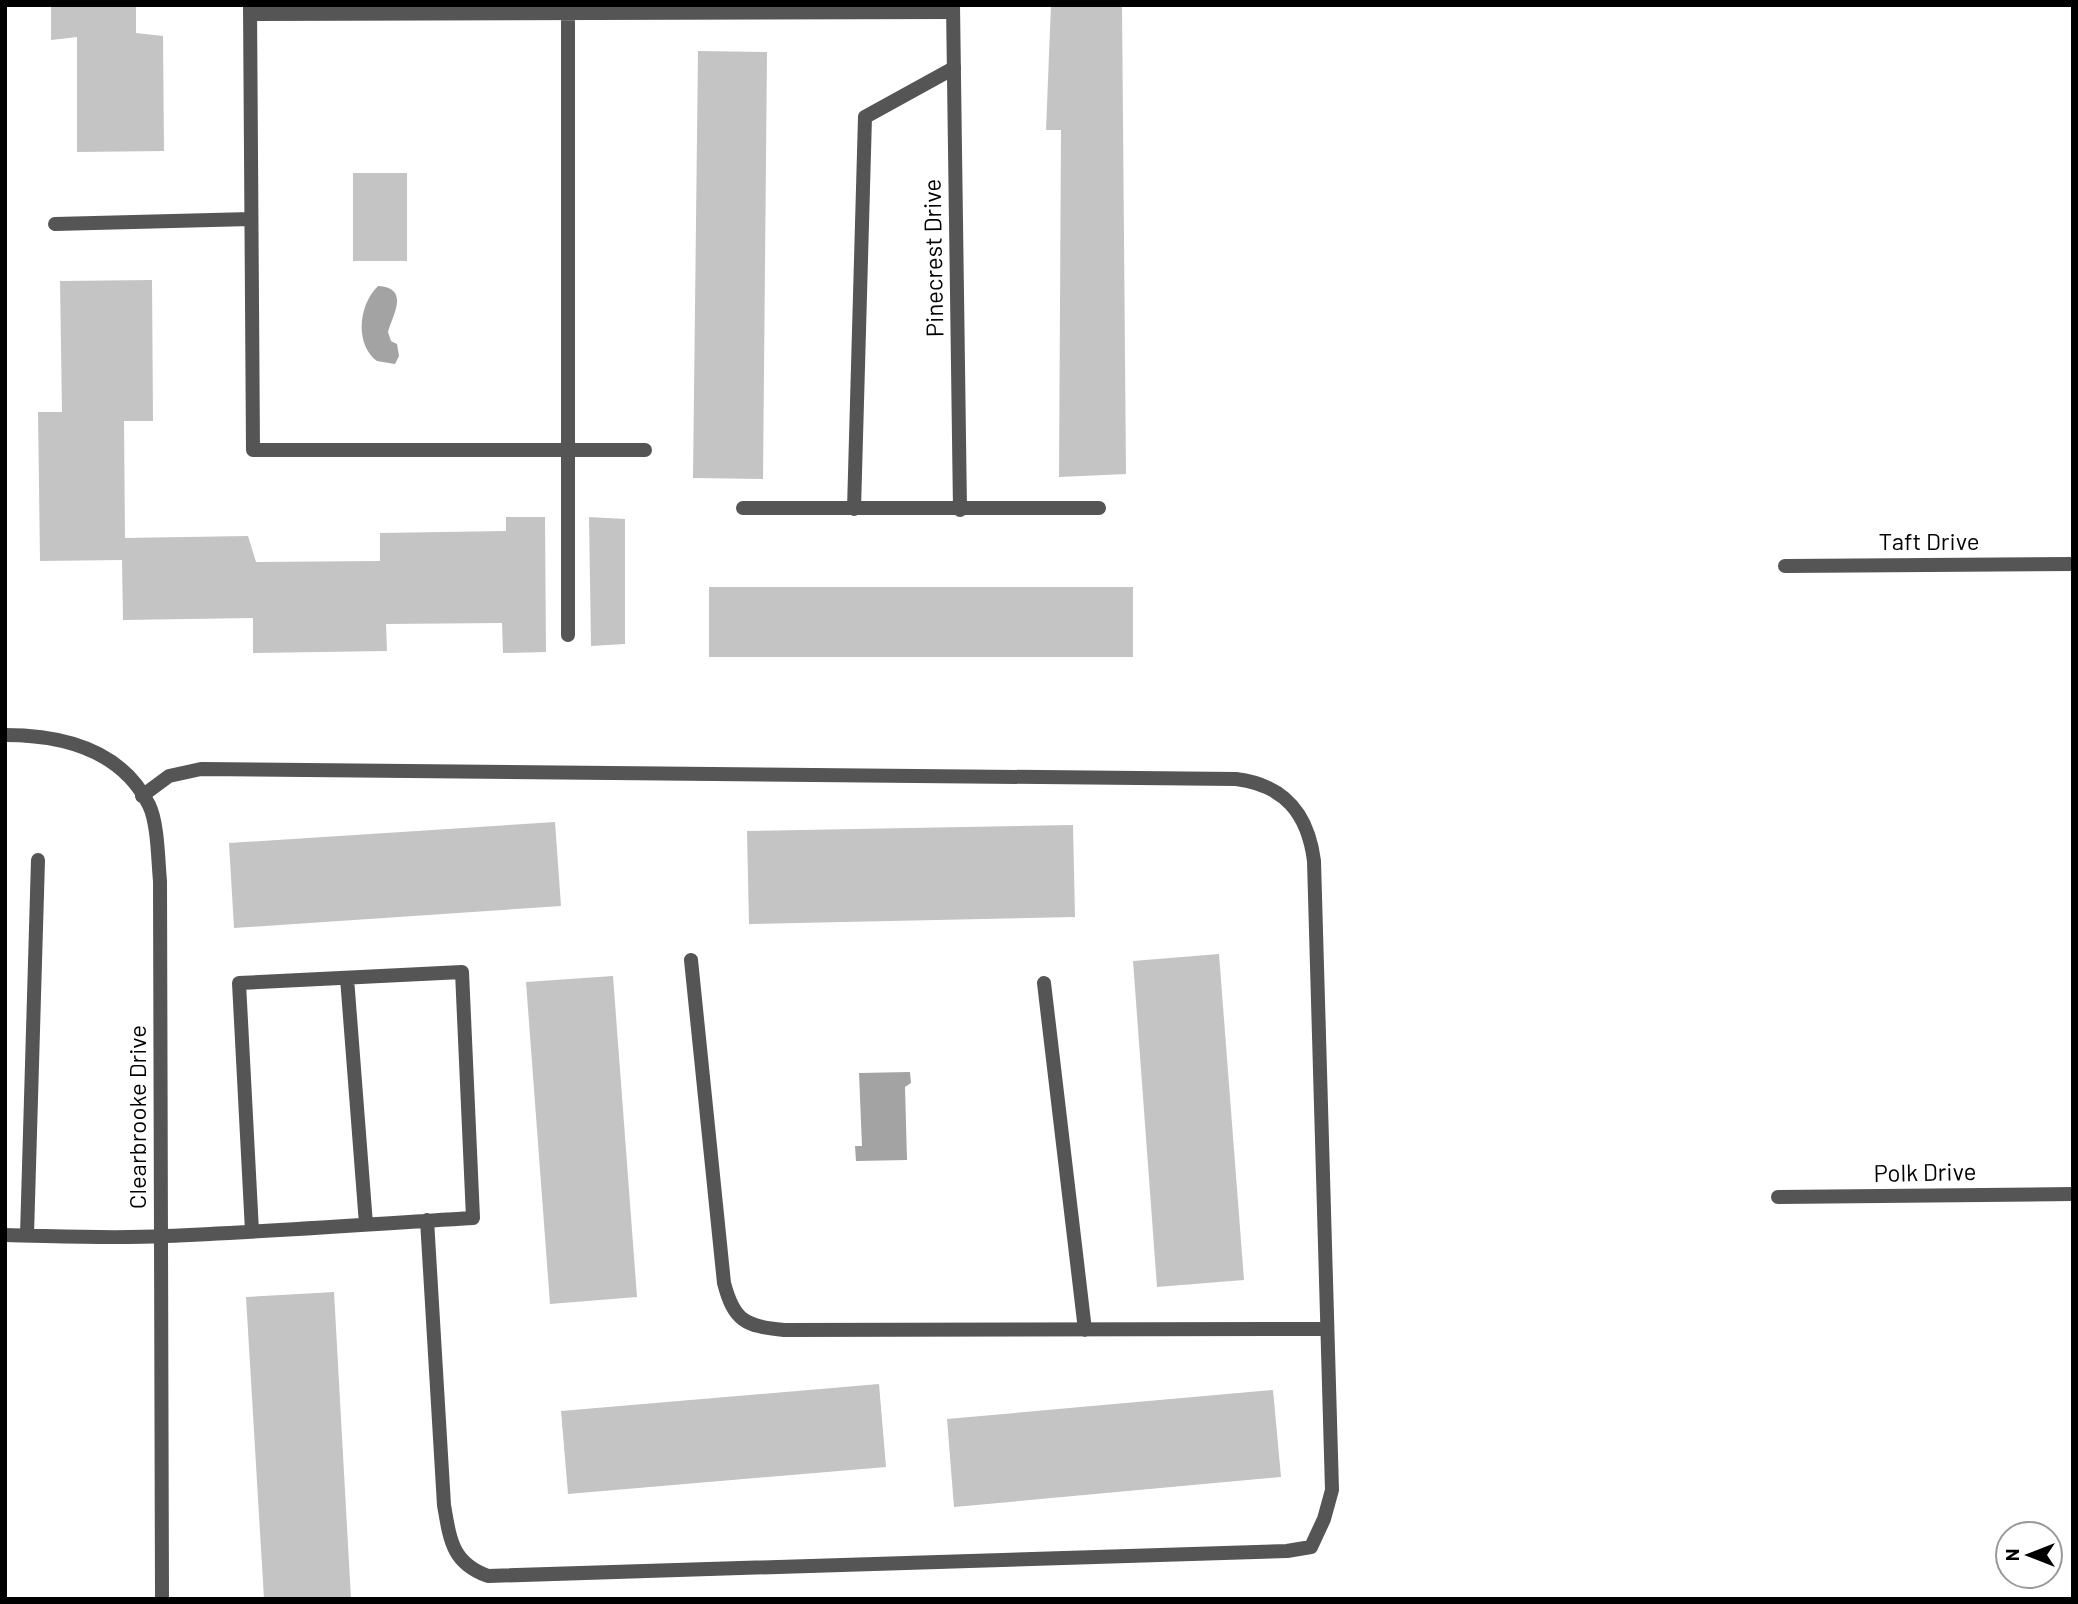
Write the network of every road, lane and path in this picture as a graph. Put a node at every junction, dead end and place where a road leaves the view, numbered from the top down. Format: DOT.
graph roads {
  1 [pos="953,8"];
  2 [pos="250,10"];
  3 [pos="568,13"];
  4 [pos="954,68"];
  5 [pos="251,219"];
  6 [pos="55,224"];
  7 [pos="568,450"];
  8 [pos="645,450"];
  9 [pos="743,508"];
  10 [pos="1099,508"];
  11 [pos="854,509"];
  12 [pos="960,510"];
  13 [pos="2073,564"];
  14 [pos="1785,566"];
  15 [pos="568,635"];
  16 [pos="5,734"];
  17 [pos="142,796"];
  18 [pos="38,860"];
  19 [pos="691,960"];
  20 [pos="346,978"];
  21 [pos="1044,983"];
  22 [pos="2073,1194"];
  23 [pos="1778,1197"];
  24 [pos="427,1220"];
  25 [pos="366,1224"];
  26 [pos="252,1231"];
  27 [pos="5,1235"];
  28 [pos="27,1235"];
  29 [pos="162,1236"];
  30 [pos="1327,1329"];
  31 [pos="1085,1330"];
  32 [pos="162,1599"];
  1 -- 3 [label="street"];
  1 -- 4 [label="street, Pinecrest Drive"];
  2 -- 3 [label="street"];
  2 -- 5 [label="street"];
  3 -- 7 [label="street"];
  4 -- 11 [label="street"];
  4 -- 12 [label="street, Pinecrest Drive"];
  5 -- 6 [label="street"];
  5 -- 7 [label="street"];
  7 -- 8 [label="street"];
  7 -- 15 [label="street"];
  9 -- 11 [label="street"];
  10 -- 12 [label="street"];
  11 -- 12 [label="street"];
  13 -- 14 [label="street, Taft Drive"];
  16 -- 17 [label="street, Clearbrooke Drive"];
  17 -- 29 [label="street, Clearbrooke Drive"];
  17 -- 30 [label="street"];
  18 -- 28 [label="street"];
  19 -- 31 [label="street"];
  20 -- 24 [label="street"];
  20 -- 25 [label="street"];
  20 -- 26 [label="street"];
  21 -- 31 [label="street"];
  22 -- 23 [label="street, Polk Drive"];
  24 -- 25 [label="street"];
  24 -- 30 [label="street"];
  25 -- 26 [label="street"];
  26 -- 29 [label="street"];
  27 -- 28 [label="street"];
  28 -- 29 [label="street"];
  29 -- 32 [label="street, Clearbrooke Drive"];
  30 -- 31 [label="street"];
}
